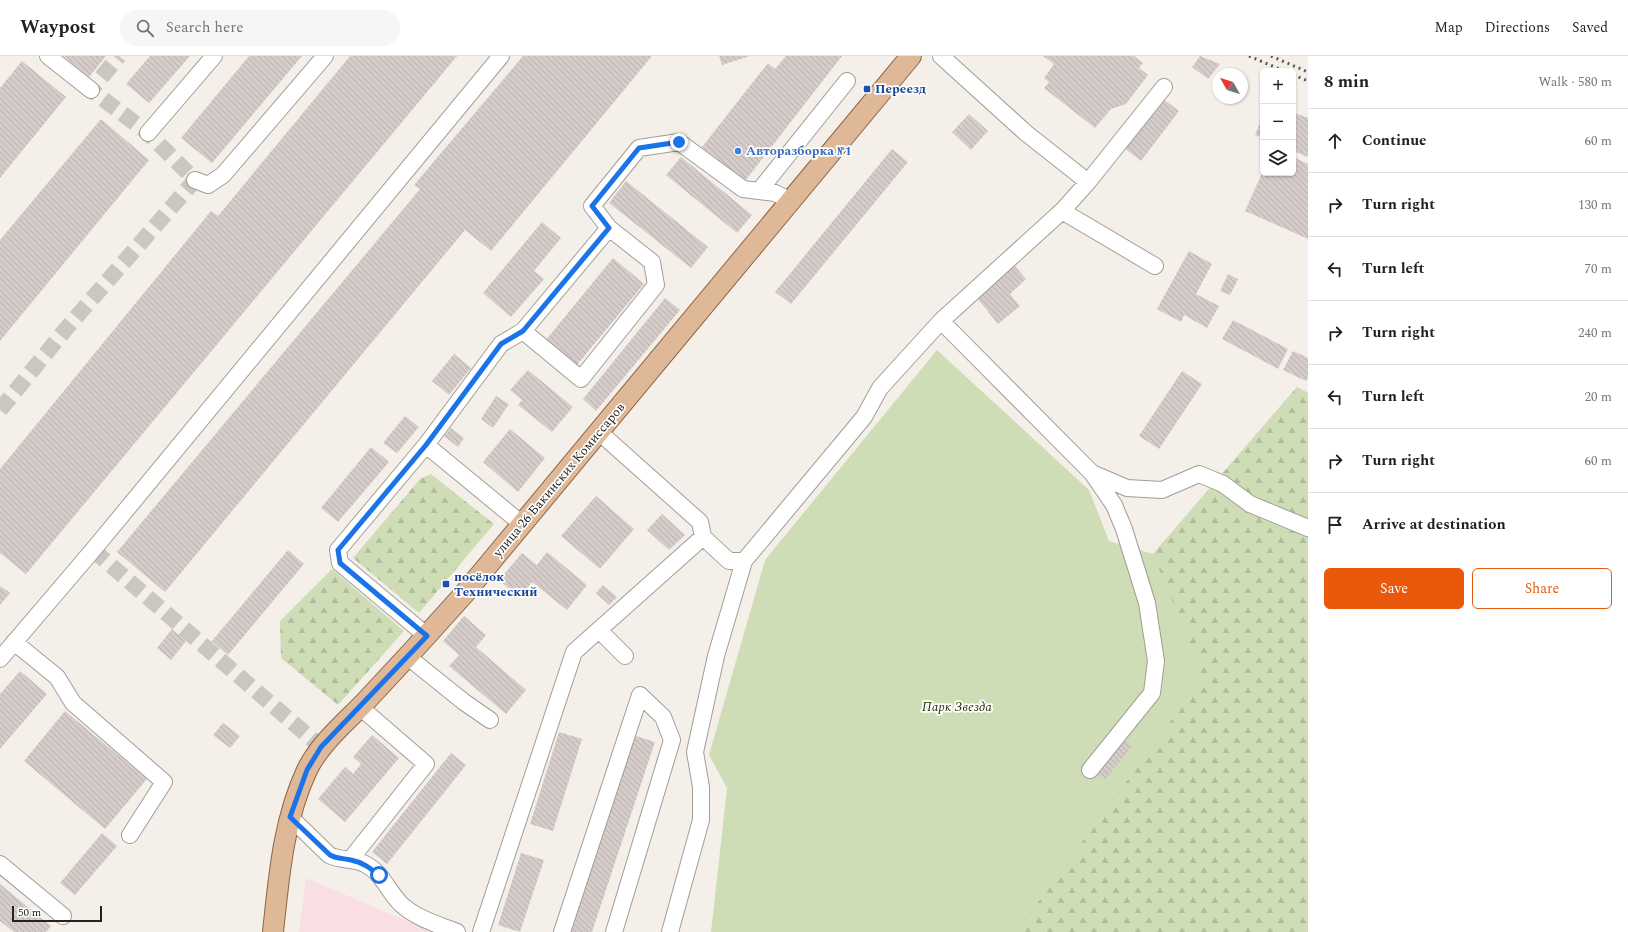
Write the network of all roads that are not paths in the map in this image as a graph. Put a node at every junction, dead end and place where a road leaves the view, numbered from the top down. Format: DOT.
graph roads {
  1 [pos="48,56"];
  2 [pos="214,56"];
  3 [pos="325,56"];
  4 [pos="501,56"];
  5 [pos="911,56"];
  6 [pos="941,56"];
  7 [pos="847,81"];
  8 [pos="1164,87"];
  9 [pos="91,90"];
  10 [pos="148,133"];
  11 [pos="195,180"];
  12 [pos="1088,182"];
  13 [pos="759,191"];
  14 [pos="791,201"];
  15 [pos="1062,211"];
  16 [pos="609,228"];
  17 [pos="1155,266"];
  18 [pos="941,321"];
  19 [pos="523,331"];
  20 [pos="599,432"];
  21 [pos="426,445"];
  22 [pos="1092,473"];
  23 [pos="522,524"];
  24 [pos="1308,528"];
  25 [pos="703,537"];
  26 [pos="744,561"];
  27 [pos="600,631"];
  28 [pos="427,636"];
  29 [pos="14,642"];
  30 [pos="625,656"];
  31 [pos="408,657"];
  32 [pos="0,659"];
  33 [pos="360,707"];
  34 [pos="490,720"];
  35 [pos="1090,770"];
  36 [pos="290,817"];
  37 [pos="130,835"];
  38 [pos="350,860"];
  39 [pos="0,864"];
  40 [pos="63,916"];
  41 [pos="273,932"];
  42 [pos="457,932"];
  43 [pos="481,932"];
  44 [pos="562,932"];
  45 [pos="614,932"];
  46 [pos="670,932"];
  1 -- 9 [label="street"];
  2 -- 10 [label="street"];
  3 -- 11 [label="street"];
  4 -- 29 [label="street"];
  5 -- 14 [label="main road, улица 26 Бакинских Комиссаров"];
  6 -- 12 [label="street"];
  7 -- 13 [label="street"];
  8 -- 12 [label="street"];
  12 -- 15 [label="street"];
  13 -- 14 [label="street"];
  13 -- 16 [label="street"];
  14 -- 20 [label="main road, улица 26 Бакинских Комиссаров"];
  15 -- 17 [label="street"];
  15 -- 18 [label="street"];
  16 -- 19 [label="street"];
  16 -- 19 [label="street"];
  18 -- 22 [label="street"];
  18 -- 26 [label="street"];
  19 -- 21 [label="street"];
  20 -- 23 [label="main road, улица 26 Бакинских Комиссаров"];
  20 -- 25 [label="street"];
  21 -- 23 [label="street"];
  21 -- 28 [label="street"];
  22 -- 24 [label="street"];
  22 -- 35 [label="street"];
  23 -- 28 [label="main road, улица 26 Бакинских Комиссаров"];
  25 -- 26 [label="street"];
  25 -- 27 [label="street"];
  26 -- 46 [label="street"];
  27 -- 30 [label="street"];
  27 -- 43 [label="street"];
  28 -- 31 [label="main road, улица 26 Бакинских Комиссаров"];
  29 -- 32 [label="street"];
  29 -- 37 [label="street"];
  31 -- 33 [label="main road, улица 26 Бакинских Комиссаров"];
  31 -- 34 [label="street"];
  33 -- 36 [label="main road, улица 26 Бакинских Комиссаров"];
  33 -- 38 [label="street"];
  36 -- 38 [label="street"];
  36 -- 41 [label="main road, улица 26 Бакинских Комиссаров"];
  38 -- 42 [label="street"];
  39 -- 40 [label="street"];
  44 -- 45 [label="street"];
}
